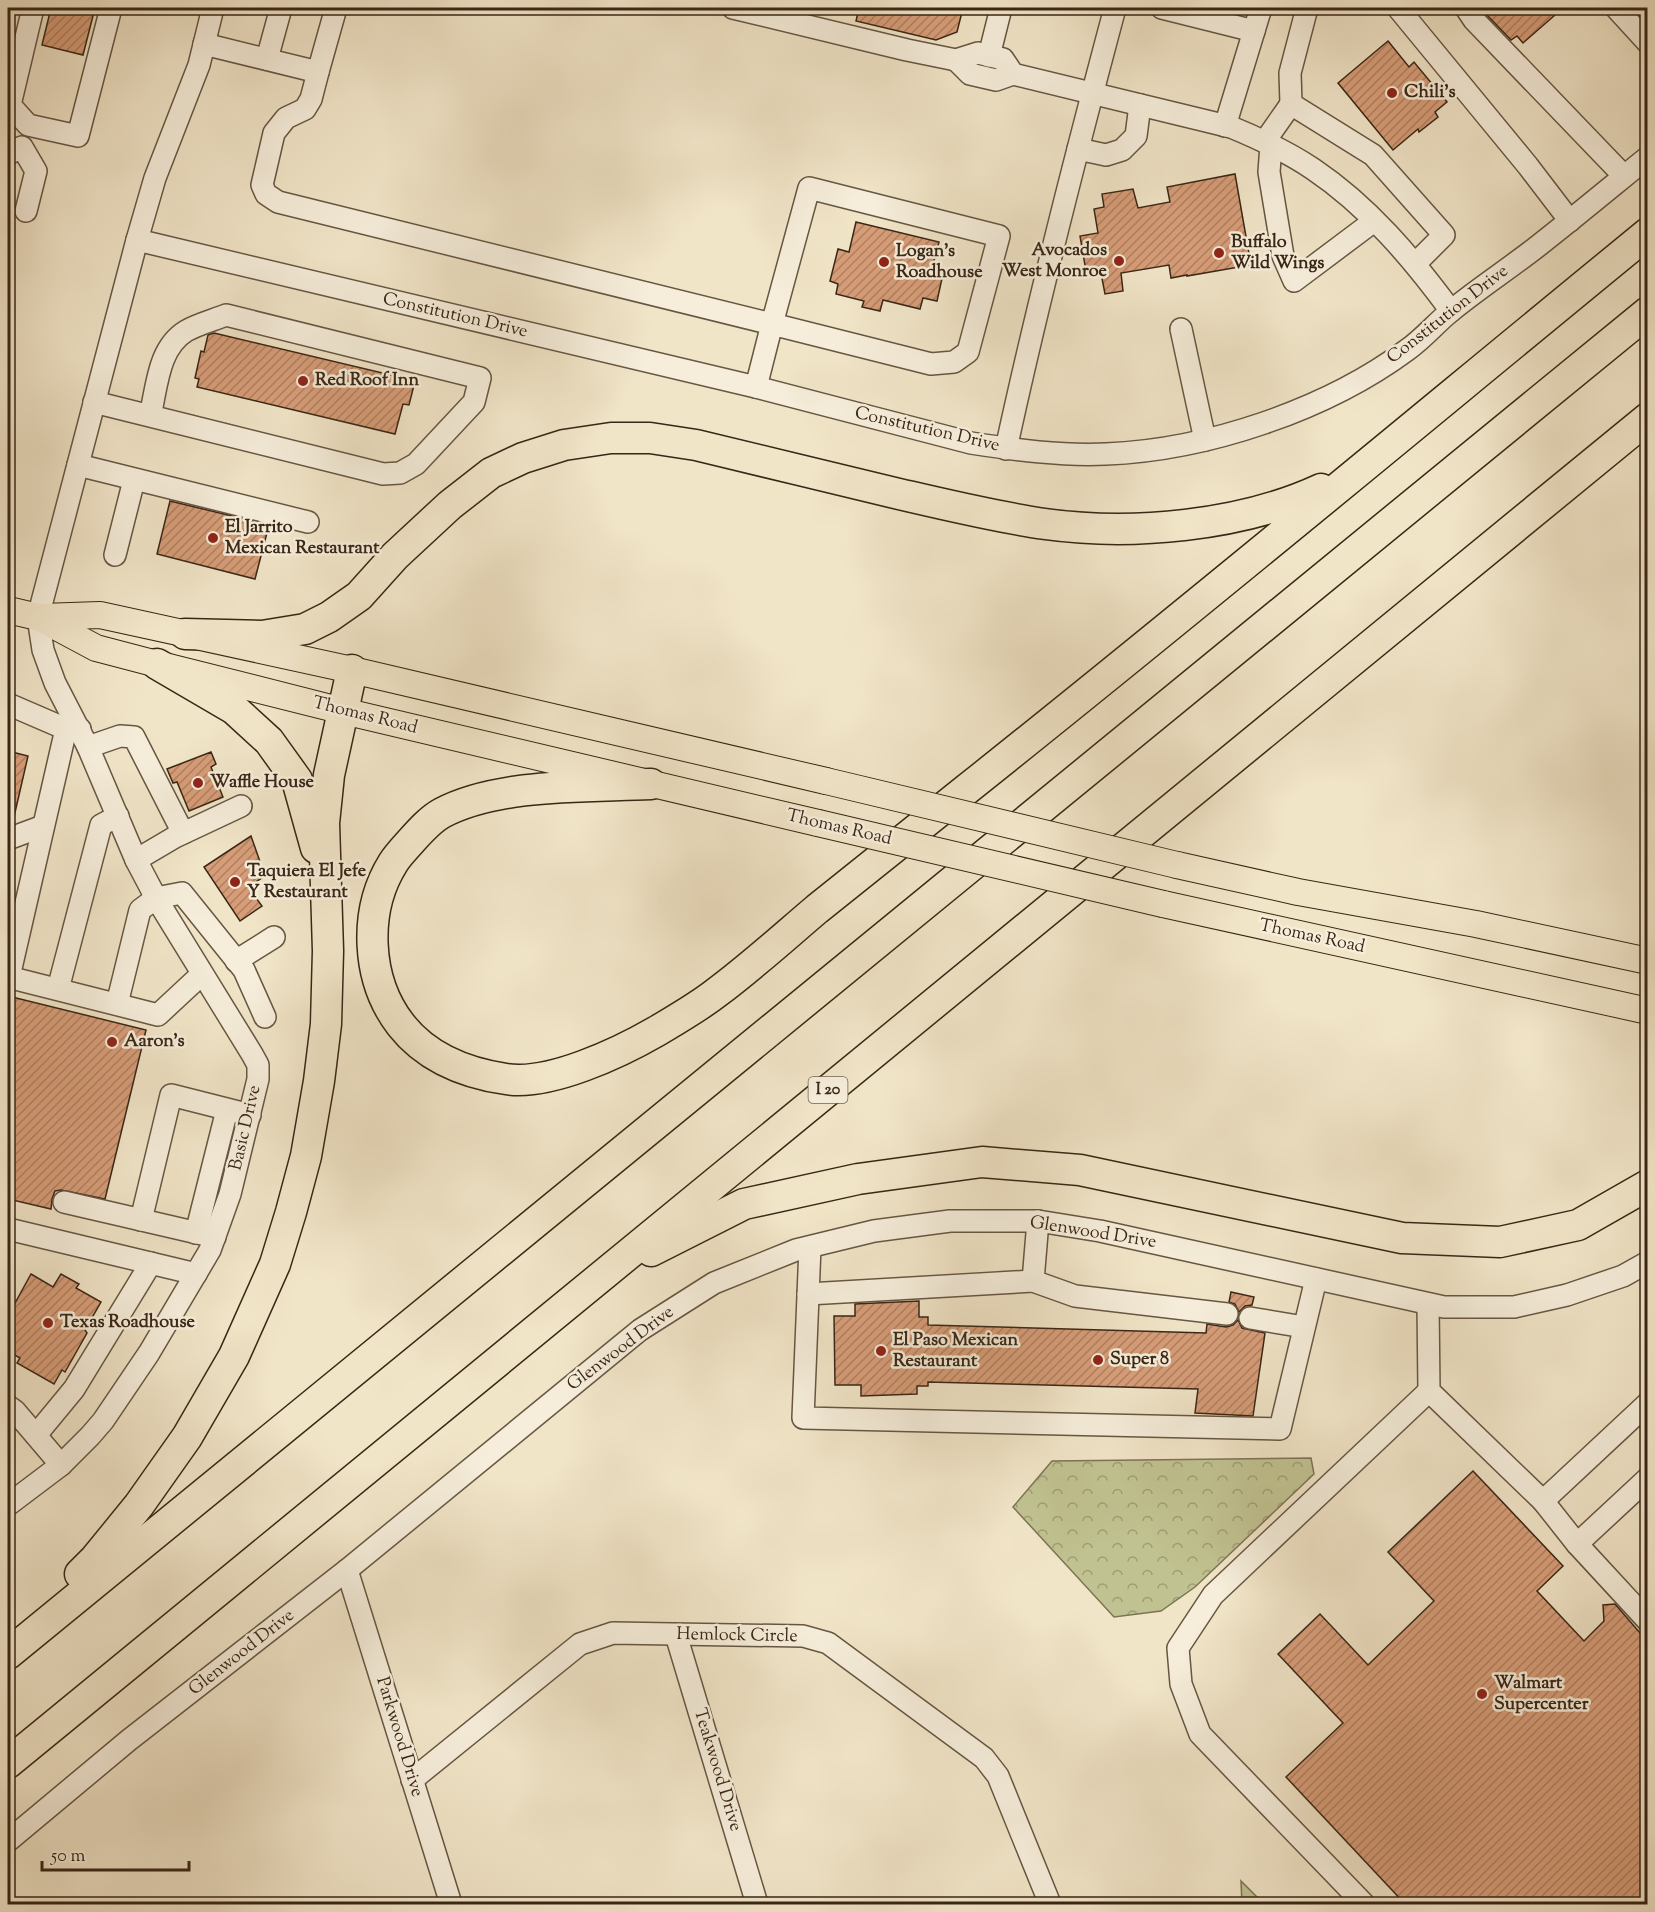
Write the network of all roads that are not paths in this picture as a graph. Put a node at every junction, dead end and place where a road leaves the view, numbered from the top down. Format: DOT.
graph roads {
  1 [pos="33,8"];
  2 [pos="111,8"];
  3 [pos="213,8"];
  4 [pos="280,8"];
  5 [pos="336,8"];
  6 [pos="733,8"];
  7 [pos="1001,8"];
  8 [pos="1115,8"];
  9 [pos="1162,8"];
  10 [pos="1260,8"];
  11 [pos="1307,8"];
  12 [pos="1398,8"];
  13 [pos="1466,8"];
  14 [pos="1616,8"];
  15 [pos="1195,11"];
  16 [pos="1254,31"];
  17 [pos="1647,43"];
  18 [pos="204,44"];
  19 [pos="989,56"];
  20 [pos="267,59"];
  21 [pos="956,60"];
  22 [pos="318,72"];
  23 [pos="1012,74"];
  24 [pos="1092,93"];
  25 [pos="1291,104"];
  26 [pos="1140,105"];
  27 [pos="28,125"];
  28 [pos="1225,126"];
  29 [pos="1268,143"];
  30 [pos="1078,149"];
  31 [pos="15,151"];
  32 [pos="1647,157"];
  33 [pos="1624,176"];
  34 [pos="26,211"];
  35 [pos="1570,220"];
  36 [pos="1374,221"];
  37 [pos="1647,233"];
  38 [pos="137,240"];
  39 [pos="1415,264"];
  40 [pos="1451,311"];
  41 [pos="1647,312"];
  42 [pos="772,324"];
  43 [pos="1181,329"];
  44 [pos="756,387"];
  45 [pos="94,402"];
  46 [pos="150,416"];
  47 [pos="1647,418"];
  48 [pos="1205,440"];
  49 [pos="1006,449"];
  50 [pos="1368,462"];
  51 [pos="78,465"];
  52 [pos="134,480"];
  53 [pos="308,522"];
  54 [pos="115,555"];
  55 [pos="8,610"];
  56 [pos="38,617"];
  57 [pos="185,634"];
  58 [pos="157,664"];
  59 [pos="352,670"];
  60 [pos="8,704"];
  61 [pos="343,711"];
  62 [pos="78,735"];
  63 [pos="651,784"];
  64 [pos="241,806"];
  65 [pos="118,816"];
  66 [pos="43,826"];
  67 [pos="183,833"];
  68 [pos="8,839"];
  69 [pos="136,860"];
  70 [pos="324,878"];
  71 [pos="156,898"];
  72 [pos="274,937"];
  73 [pos="236,961"];
  74 [pos="1647,961"];
  75 [pos="202,974"];
  76 [pos="8,977"];
  77 [pos="58,989"];
  78 [pos="117,1004"];
  79 [pos="1647,1011"];
  80 [pos="264,1017"];
  81 [pos="227,1110"];
  82 [pos="250,1116"];
  83 [pos="1647,1185"];
  84 [pos="64,1202"];
  85 [pos="141,1220"];
  86 [pos="1038,1221"];
  87 [pos="8,1229"];
  88 [pos="206,1235"];
  89 [pos="810,1247"];
  90 [pos="1647,1262"];
  91 [pos="151,1263"];
  92 [pos="196,1274"];
  93 [pos="602,1275"];
  94 [pos="1316,1279"];
  95 [pos="1033,1281"];
  96 [pos="808,1294"];
  97 [pos="1428,1304"];
  98 [pos="1227,1314"];
  99 [pos="1250,1318"];
  100 [pos="1304,1328"];
  101 [pos="1429,1391"];
  102 [pos="1647,1403"];
  103 [pos="8,1406"];
  104 [pos="36,1435"];
  105 [pos="61,1465"];
  106 [pos="1647,1478"];
  107 [pos="1543,1501"];
  108 [pos="8,1505"];
  109 [pos="1576,1544"];
  110 [pos="347,1570"];
  111 [pos="1647,1621"];
  112 [pos="676,1635"];
  113 [pos="8,1645"];
  114 [pos="8,1654"];
  115 [pos="8,1763"];
  116 [pos="412,1780"];
  117 [pos="8,1841"];
  118 [pos="451,1905"];
  119 [pos="757,1905"];
  120 [pos="1050,1905"];
  121 [pos="1364,1905"];
  1 -- 27 [label="street"];
  2 -- 27 [label="street"];
  3 -- 18 [label="street"];
  4 -- 20 [label="street"];
  5 -- 22 [label="street"];
  6 -- 21 [label="street"];
  7 -- 19 [label="street"];
  8 -- 24 [label="street"];
  9 -- 15 [label="street"];
  10 -- 16 [label="street"];
  11 -- 25 [label="street"];
  12 -- 35 [label="street"];
  13 -- 33 [label="street"];
  14 -- 17 [label="street"];
  15 -- 16 [label="street"];
  16 -- 28 [label="street"];
  18 -- 20 [label="street"];
  18 -- 38 [label="street"];
  19 -- 21 [label="street"];
  19 -- 23 [label="street"];
  20 -- 22 [label="street"];
  21 -- 23 [label="street"];
  22 -- 42 [label="street"];
  23 -- 24 [label="street"];
  24 -- 26 [label="street"];
  24 -- 30 [label="street"];
  25 -- 29 [label="street"];
  25 -- 39 [label="street"];
  26 -- 28 [label="street"];
  26 -- 30 [label="street"];
  27 -- 31 [label="street"];
  28 -- 29 [label="street"];
  29 -- 36 [label="street"];
  29 -- 36 [label="street"];
  30 -- 49 [label="street"];
  31 -- 34 [label="street"];
  32 -- 33 [label="street, Constitution Drive"];
  33 -- 35 [label="street, Constitution Drive"];
  35 -- 40 [label="street, Constitution Drive"];
  36 -- 39 [label="street"];
  37 -- 50 [label="highway"];
  38 -- 44 [label="street, Constitution Drive"];
  38 -- 45 [label="street"];
  39 -- 40 [label="street"];
  40 -- 48 [label="street, Constitution Drive"];
  41 -- 114 [label="highway"];
  42 -- 42 [label="street"];
  42 -- 44 [label="street"];
  43 -- 48 [label="street"];
  44 -- 49 [label="street, Constitution Drive"];
  45 -- 46 [label="street"];
  45 -- 51 [label="street"];
  46 -- 46 [label="street"];
  47 -- 93 [label="highway, I 20"];
  48 -- 49 [label="street, Constitution Drive"];
  50 -- 57 [label="highway"];
  50 -- 63 [label="highway"];
  51 -- 52 [label="street"];
  51 -- 56 [label="street"];
  52 -- 53 [label="street"];
  52 -- 54 [label="street"];
  55 -- 56 [label="main road, Thomas Road"];
  56 -- 57 [label="main road, Thomas Road"];
  56 -- 58 [label="main road, Thomas Road"];
  56 -- 62 [label="street, Basic Drive"];
  57 -- 59 [label="main road, Thomas Road"];
  58 -- 61 [label="main road, Thomas Road"];
  58 -- 70 [label="highway"];
  59 -- 61 [label="highway"];
  59 -- 74 [label="main road, Thomas Road, bridge"];
  60 -- 62 [label="street"];
  61 -- 63 [label="main road, Thomas Road"];
  61 -- 70 [label="highway"];
  62 -- 65 [label="street, Basic Drive"];
  62 -- 66 [label="street"];
  62 -- 67 [label="street"];
  63 -- 79 [label="main road, Thomas Road, bridge"];
  64 -- 67 [label="street"];
  65 -- 69 [label="street, Basic Drive"];
  65 -- 77 [label="street"];
  66 -- 68 [label="street"];
  66 -- 76 [label="street"];
  67 -- 69 [label="street"];
  69 -- 71 [label="street, Basic Drive"];
  70 -- 113 [label="highway"];
  71 -- 73 [label="street"];
  71 -- 75 [label="street, Basic Drive"];
  71 -- 78 [label="street"];
  72 -- 73 [label="street"];
  73 -- 80 [label="street"];
  75 -- 78 [label="street"];
  75 -- 82 [label="street, Basic Drive"];
  76 -- 77 [label="street"];
  77 -- 78 [label="street"];
  81 -- 82 [label="street"];
  81 -- 85 [label="street"];
  81 -- 88 [label="street"];
  82 -- 88 [label="street, Basic Drive"];
  83 -- 93 [label="highway"];
  84 -- 85 [label="street"];
  85 -- 88 [label="street"];
  86 -- 89 [label="street, Glenwood Drive"];
  86 -- 94 [label="street, Glenwood Drive"];
  86 -- 95 [label="street"];
  87 -- 91 [label="street"];
  88 -- 92 [label="street, Basic Drive"];
  89 -- 96 [label="street"];
  89 -- 110 [label="street, Glenwood Drive"];
  90 -- 97 [label="street, Glenwood Drive"];
  91 -- 92 [label="street"];
  91 -- 104 [label="street"];
  92 -- 105 [label="street, Basic Drive"];
  93 -- 115 [label="highway, I 20"];
  94 -- 97 [label="street, Glenwood Drive"];
  94 -- 100 [label="street"];
  95 -- 96 [label="street"];
  95 -- 98 [label="street"];
  96 -- 100 [label="street"];
  97 -- 101 [label="street"];
  99 -- 100 [label="street"];
  101 -- 107 [label="street"];
  101 -- 121 [label="street"];
  102 -- 107 [label="street"];
  103 -- 104 [label="street"];
  104 -- 105 [label="street"];
  105 -- 108 [label="street, Basic Drive"];
  106 -- 109 [label="street"];
  107 -- 109 [label="street"];
  109 -- 111 [label="street"];
  110 -- 116 [label="street, Parkwood Drive"];
  110 -- 117 [label="street, Glenwood Drive"];
  112 -- 116 [label="street, Hemlock Circle"];
  112 -- 119 [label="street, Teakwood Drive"];
  112 -- 120 [label="street, Hemlock Circle"];
  116 -- 118 [label="street, Parkwood Drive"];
}
